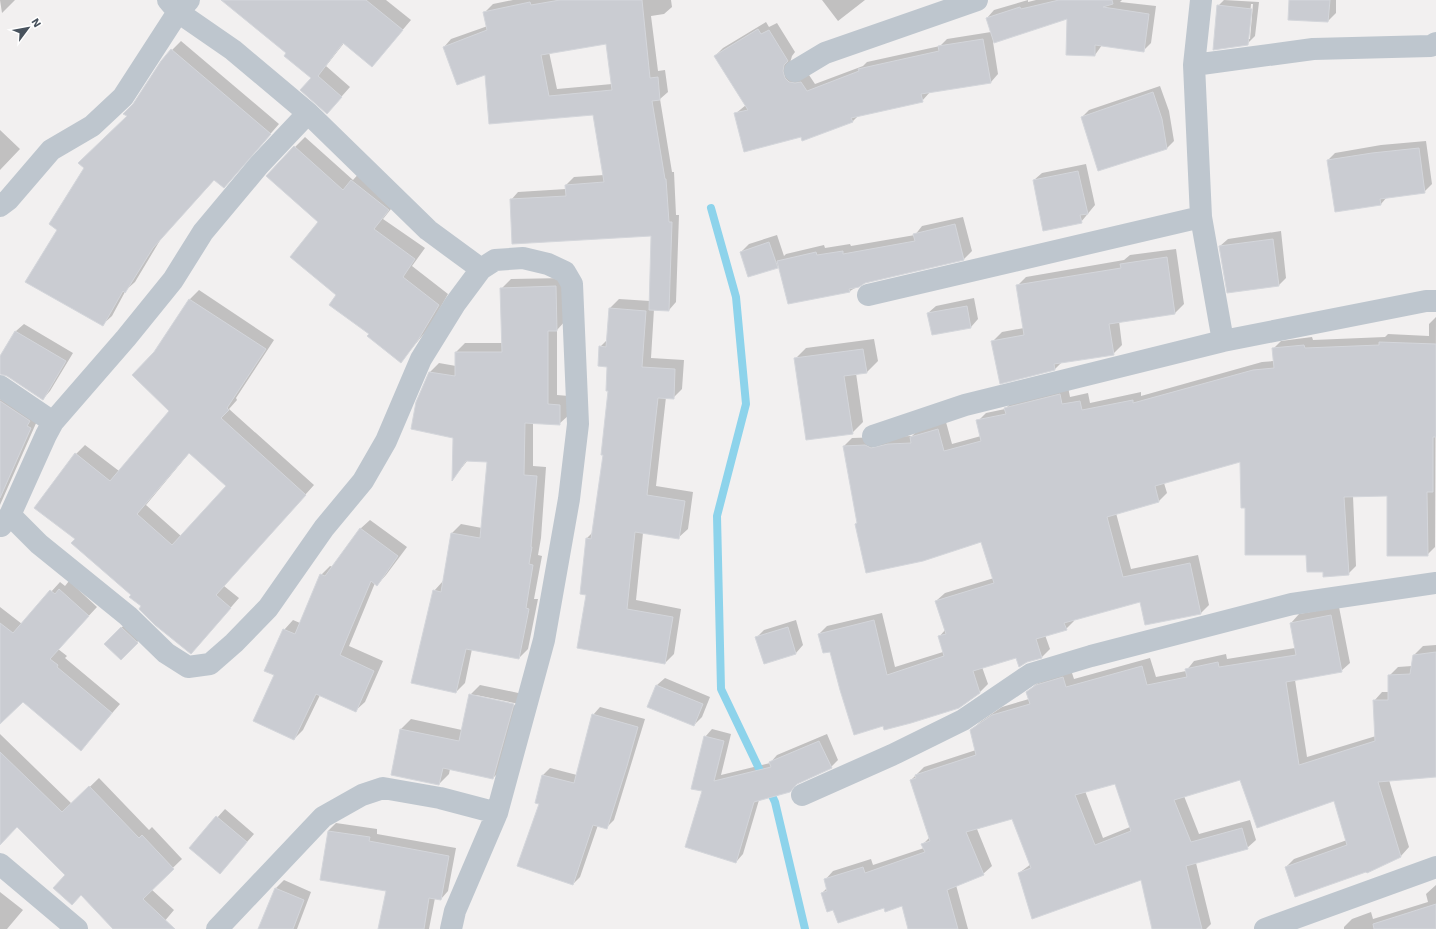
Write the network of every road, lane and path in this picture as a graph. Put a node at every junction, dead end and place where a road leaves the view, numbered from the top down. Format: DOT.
graph roads {
  1 [pos="977,0"];
  2 [pos="1201,0"];
  3 [pos="178,4"];
  4 [pos="1436,43"];
  5 [pos="1194,65"];
  6 [pos="795,71"];
  7 [pos="308,114"];
  8 [pos="0,206"];
  9 [pos="1201,217"];
  10 [pos="482,269"];
  11 [pos="868,296"];
  12 [pos="1436,301"];
  13 [pos="1223,341"];
  14 [pos="0,386"];
  15 [pos="53,422"];
  16 [pos="873,436"];
  17 [pos="5,521"];
  18 [pos="1436,583"];
  19 [pos="802,795"];
  20 [pos="497,813"];
  21 [pos="0,864"];
  22 [pos="1436,866"];
  23 [pos="77,929"];
  24 [pos="217,929"];
  25 [pos="450,929"];
  26 [pos="1265,929"];
  1 -- 6 [label="street"];
  2 -- 5 [label="street"];
  3 -- 7 [label="street"];
  3 -- 8 [label="street"];
  4 -- 5 [label="street"];
  5 -- 9 [label="street"];
  7 -- 10 [label="street"];
  7 -- 15 [label="street"];
  9 -- 11 [label="street"];
  9 -- 13 [label="street"];
  10 -- 17 [label="street"];
  10 -- 20 [label="street"];
  12 -- 13 [label="street"];
  13 -- 16 [label="street"];
  14 -- 15 [label="street"];
  15 -- 17 [label="street"];
  18 -- 19 [label="street"];
  20 -- 24 [label="street"];
  20 -- 25 [label="street"];
  21 -- 23 [label="street"];
  22 -- 26 [label="street"];
}
